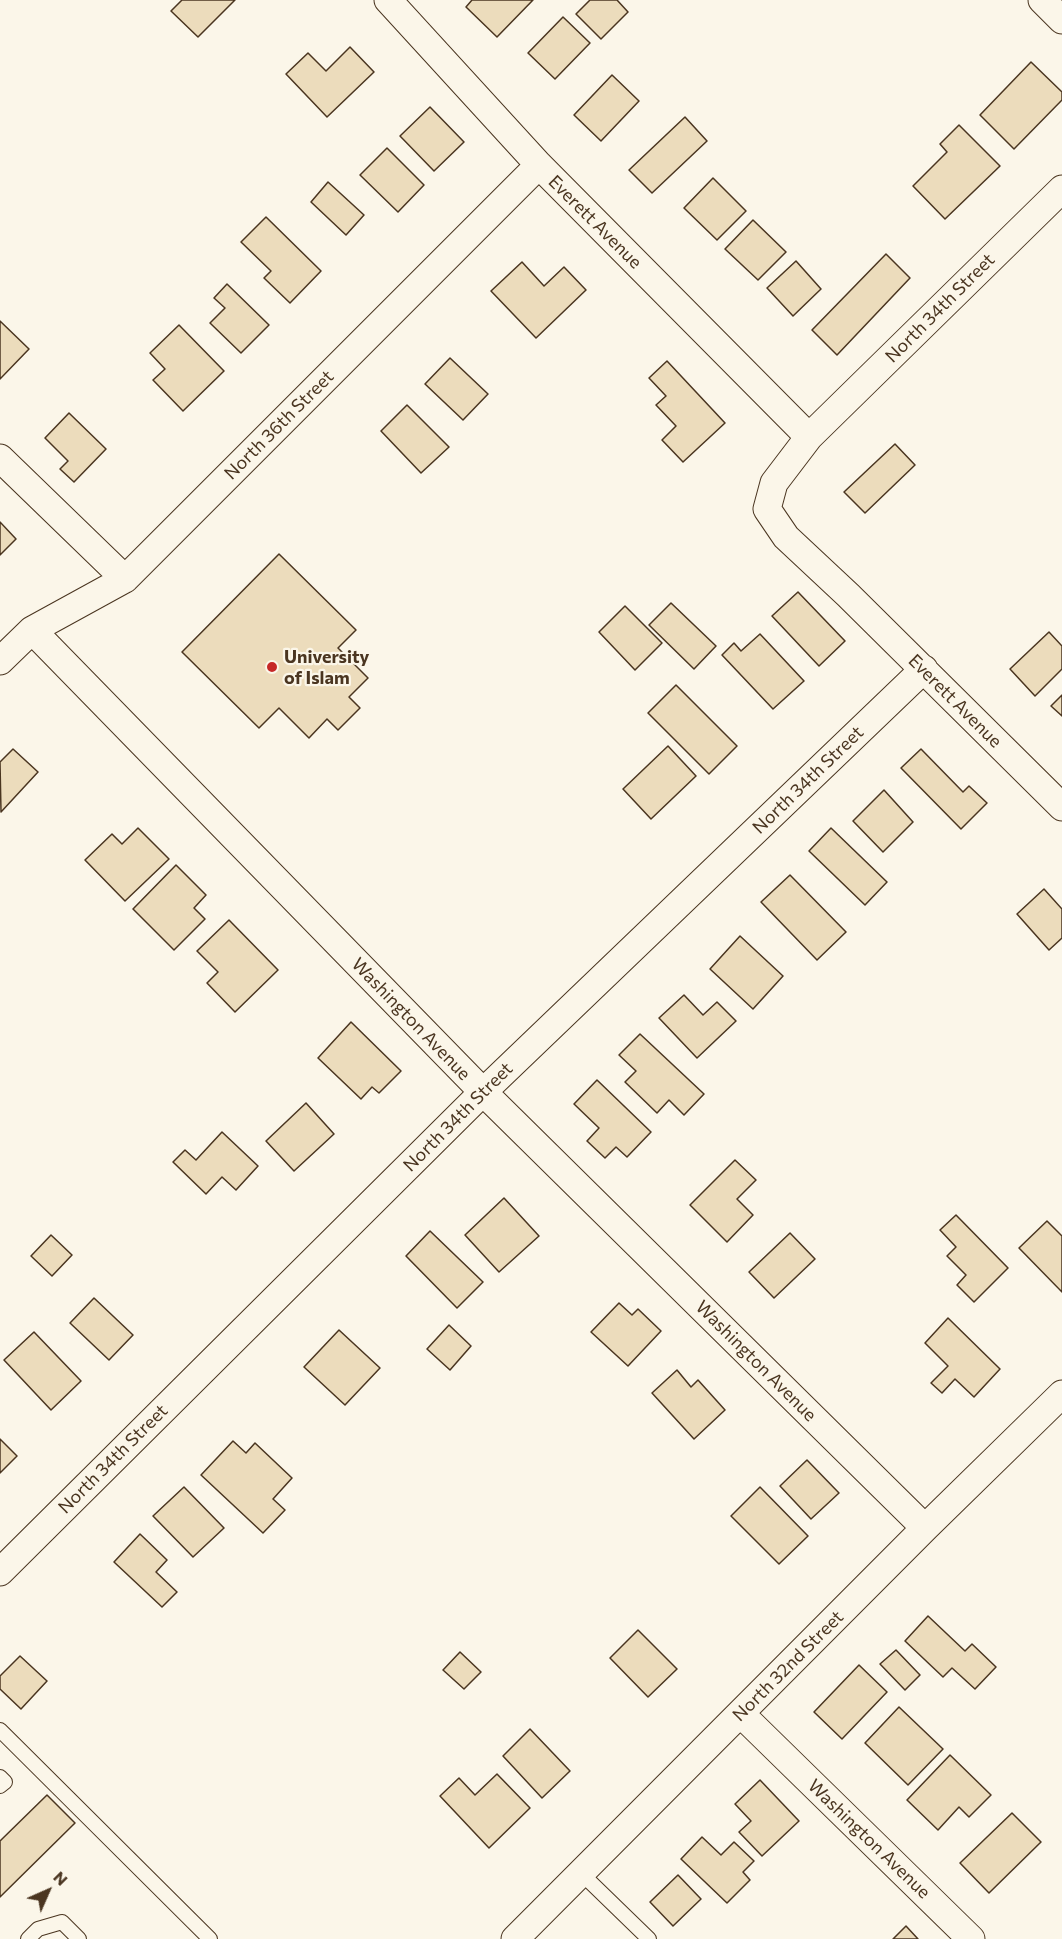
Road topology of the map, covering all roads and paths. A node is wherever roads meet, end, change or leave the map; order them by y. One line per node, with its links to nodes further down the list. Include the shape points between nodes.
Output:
1 (388, 0): 4 (street, Everett Avenue)
2 (1042, 0): 3 (street)
3 (1062, 20)
4 (538, 165): 6 (street, Everett Avenue); 8 (street, North 36th Street)
5 (1062, 189): 6 (street, North 34th Street)
6 (809, 437): 9 (street, North 34th Street, via 774,483 767,509 786,537)
7 (0, 458): 8 (street)
8 (125, 579): 10 (street, North 36th Street)
9 (848, 595): 12 (street, Everett Avenue)
10 (32, 630): 11 (street, North 36th Street); 14 (street, Washington Avenue)
11 (0, 661)
12 (924, 669): 13 (street, Everett Avenue); 14 (street, North 34th Street)
13 (1062, 807)
14 (483, 1092): 16 (street, Washington Avenue); 17 (street, North 34th Street)
15 (1062, 1394): 16 (street, North 32nd Street)
16 (925, 1528): 18 (street, North 32nd Street)
17 (4, 1562)
18 (741, 1714): 22 (street, North 32nd Street); 28 (street, Washington Avenue)
19 (0, 1730): 25 (lane)
20 (0, 1777): 21 (lane, via 5,1782)
21 (0, 1786)
22 (581, 1873): 26 (street, North 32nd Street); 27 (lane)
23 (28, 1939): 24 (lane, via 38,1929 63,1922)
24 (79, 1939)
25 (210, 1939)
26 (515, 1939)
27 (649, 1939)
28 (971, 1939)

